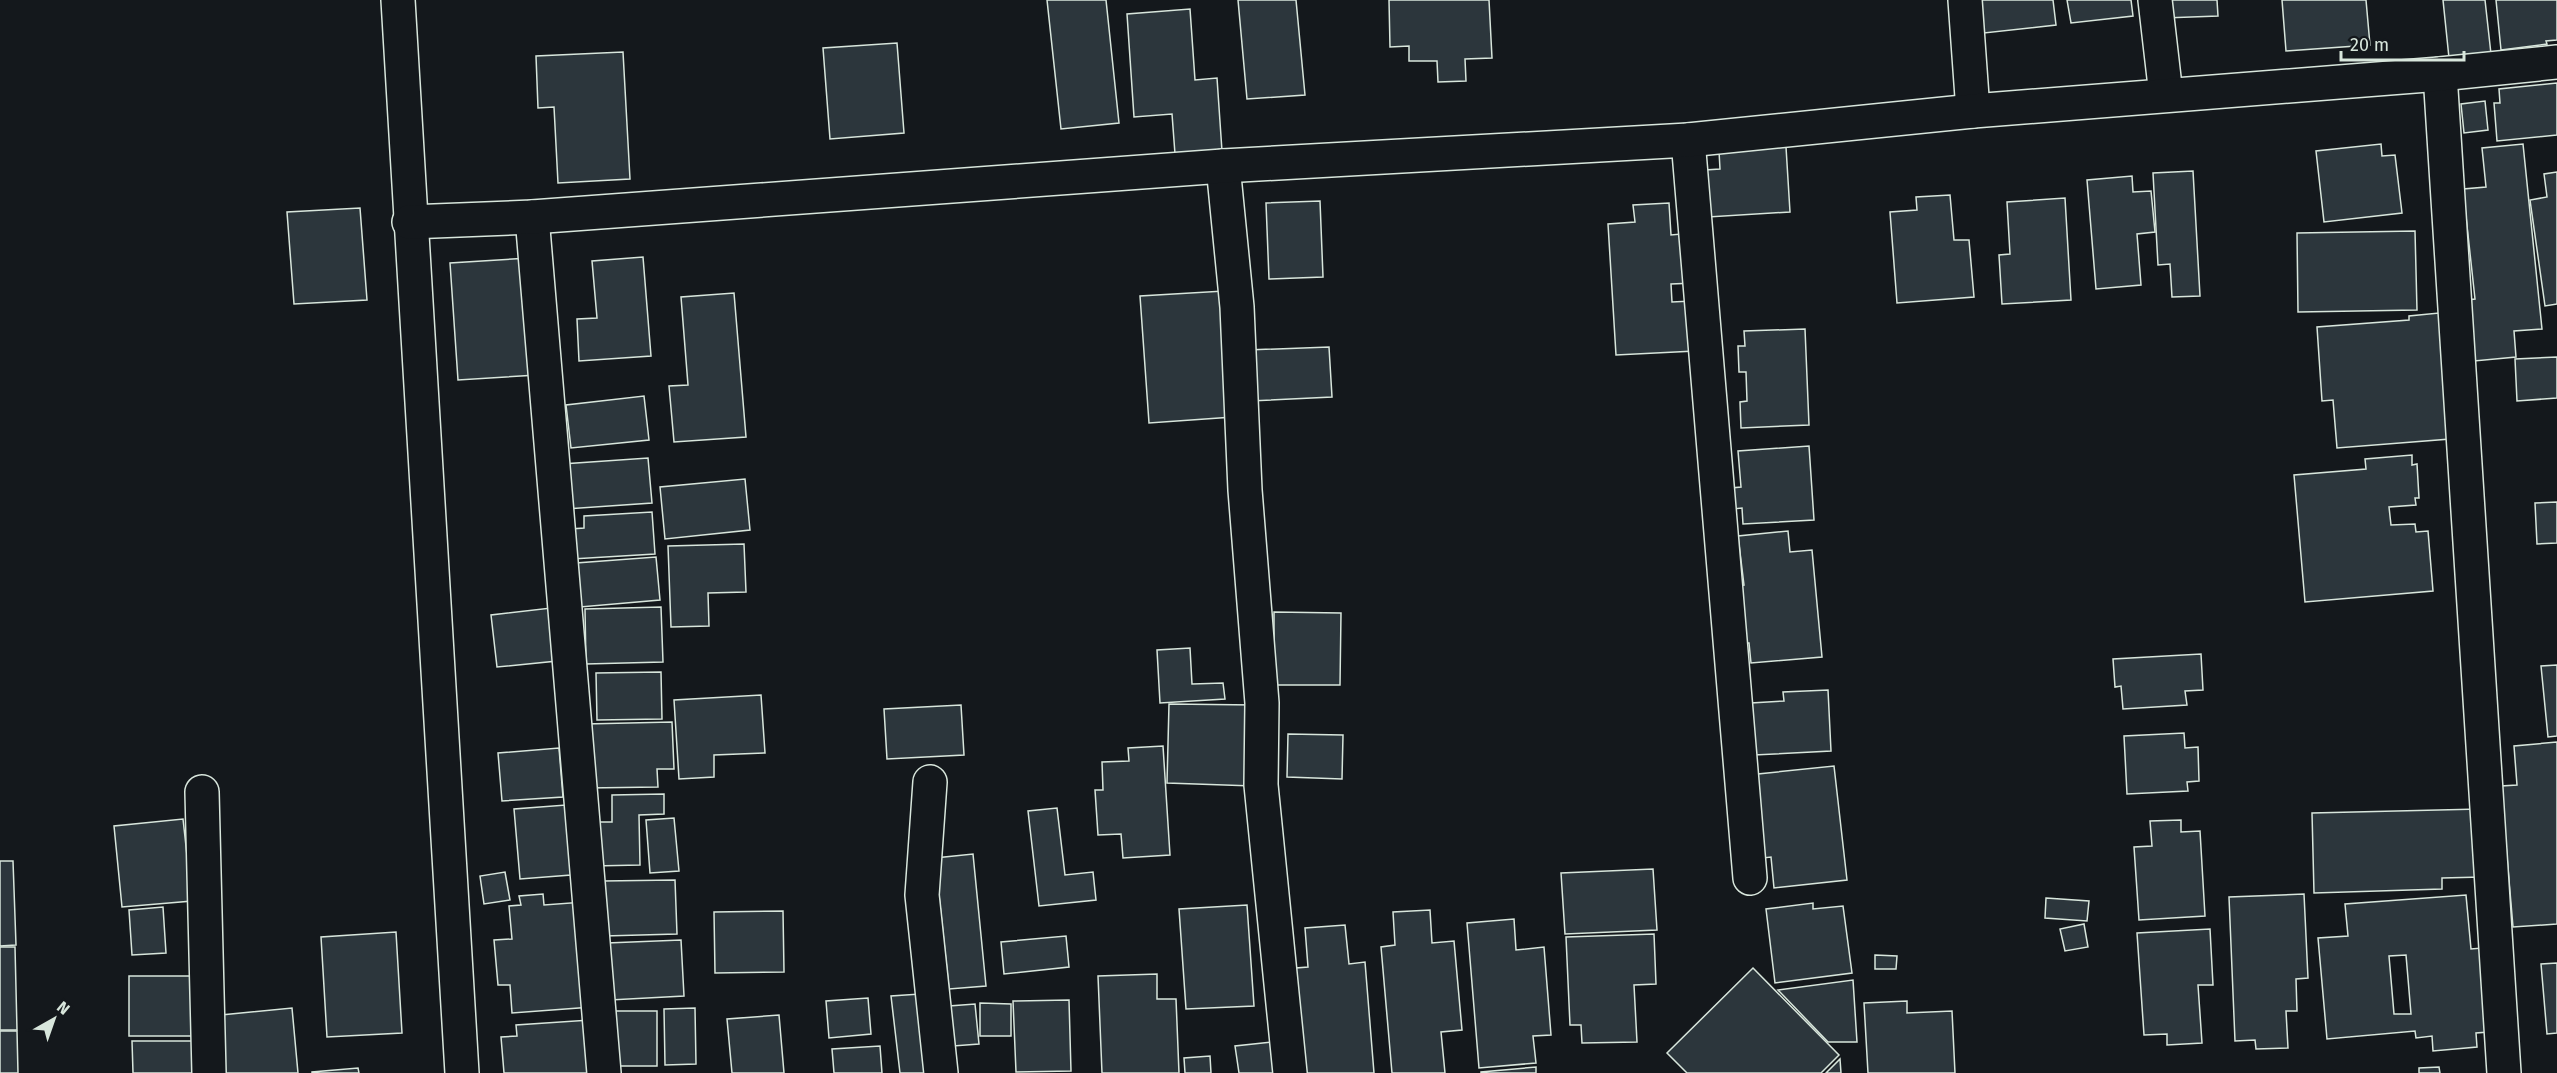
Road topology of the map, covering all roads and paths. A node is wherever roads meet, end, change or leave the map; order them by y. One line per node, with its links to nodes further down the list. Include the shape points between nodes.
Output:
1 (398, 0): 11 (street)
2 (1965, 0): 7 (street)
3 (2155, 0): 6 (street)
4 (2557, 62): 5 (street)
5 (2440, 74): 6 (street); 20 (street)
6 (2166, 95): 7 (street)
7 (1973, 111): 8 (street)
8 (1688, 140): 9 (street); 14 (street)
9 (1223, 166): 10 (street); 19 (street, via 1237,307 1245,490 1262,704 1261,784)
10 (532, 217): 11 (street); 17 (street)
11 (409, 222): 16 (street)
12 (930, 782): 18 (street, via 922,895)
13 (202, 792): 15 (street)
14 (1750, 878)
15 (209, 1073)
16 (462, 1073)
17 (604, 1073)
18 (941, 1073)
19 (1290, 1073)
20 (2504, 1073)

